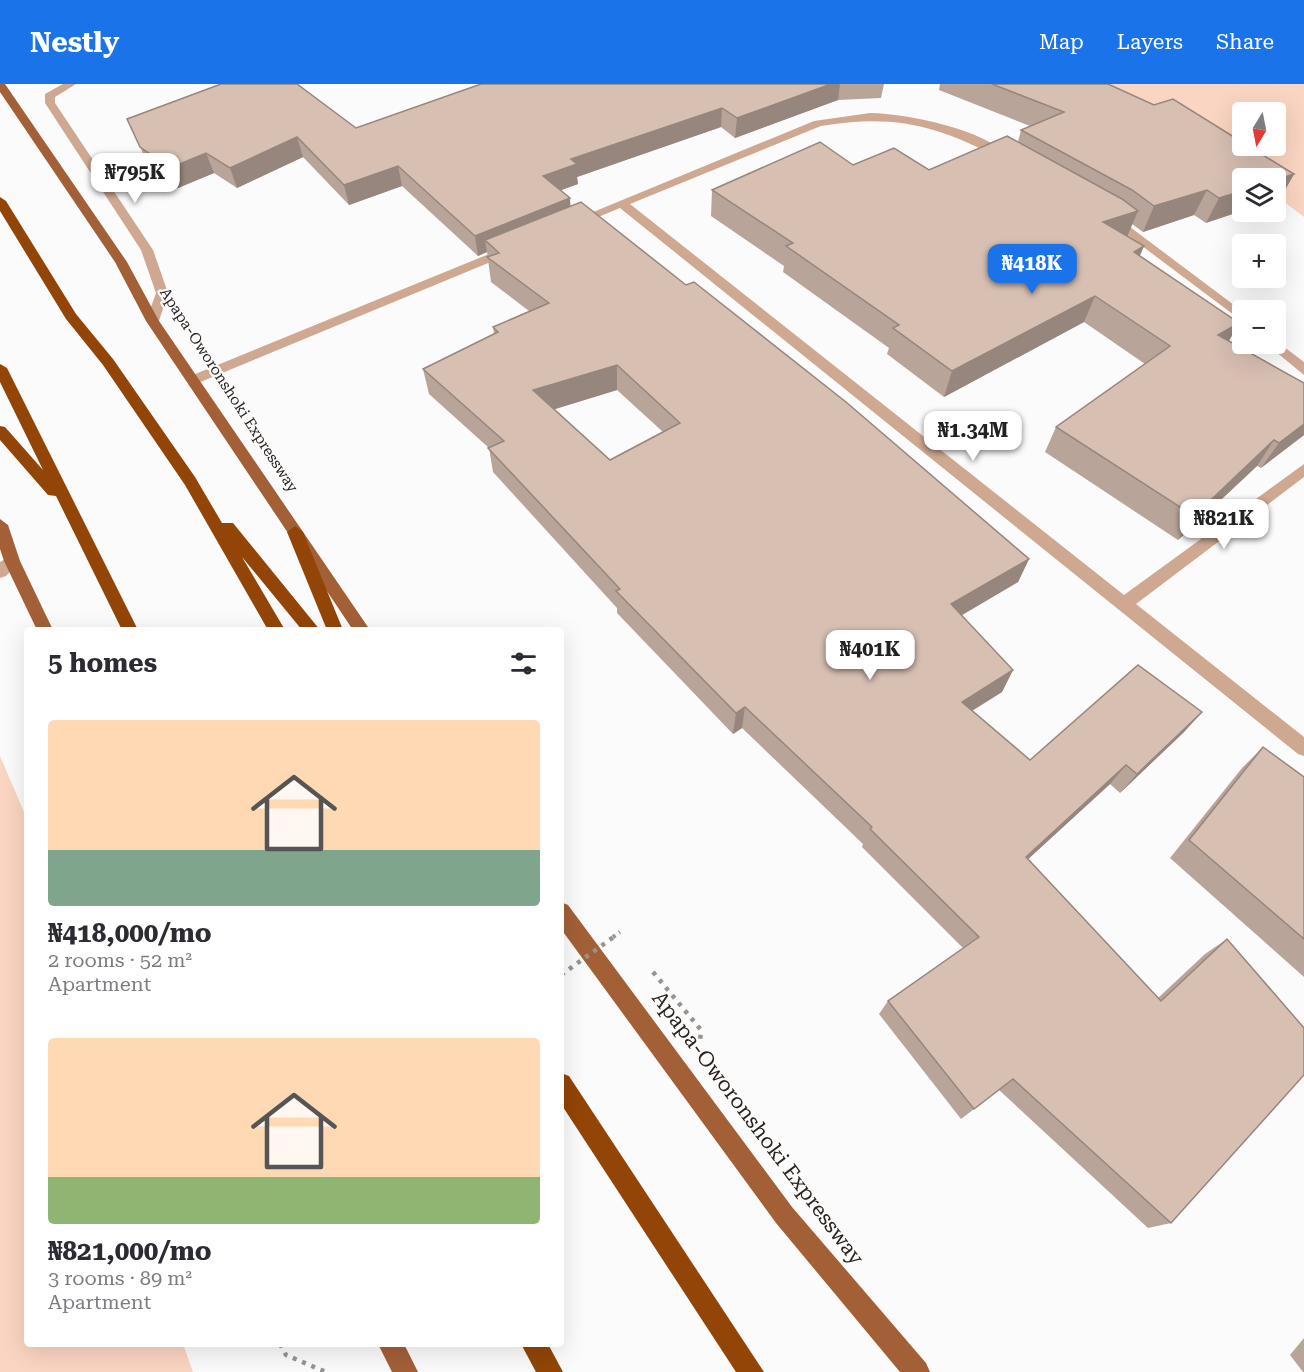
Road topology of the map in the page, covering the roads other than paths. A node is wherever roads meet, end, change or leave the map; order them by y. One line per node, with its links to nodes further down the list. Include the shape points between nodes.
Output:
1 (0, 84): 10 (main road, Apapa-Oworonshoki Expressway, via 121,262)
2 (71, 84): 10 (street, via 49,96 50,103 147,250 162,293)
3 (1012, 161): 5 (street, via 925,120 852,116 818,123)
4 (0, 201): 17 (highway, via 51,284)
5 (621, 203): 7 (street); 22 (street)
6 (1095, 208): 9 (street)
7 (566, 226)
8 (523, 244): 14 (street)
9 (1232, 309)
10 (153, 321): 14 (main road, Apapa-Oworonshoki Expressway)
11 (1286, 354): 13 (street)
12 (0, 368): 18 (highway)
13 (1304, 370)
14 (193, 381): 20 (main road, Apapa-Oworonshoki Expressway)
15 (0, 432): 18 (highway)
16 (1304, 468): 22 (street)
17 (189, 481): 25 (highway); 26 (highway)
18 (67, 506): 24 (highway)
19 (0, 525): 21 (main road)
20 (296, 532): 27 (highway); 28 (main road, Apapa-Oworonshoki Expressway)
21 (6, 566): 23 (main road)
22 (1124, 604): 29 (street)
23 (43, 627)
24 (128, 627)
25 (275, 627)
26 (310, 627)
27 (334, 627)
28 (360, 627)
29 (1304, 747)
30 (564, 916): 37 (main road, Apapa-Oworonshoki Expressway, via 784,1215)
31 (564, 1089): 36 (highway)
32 (393, 1347): 34 (main road)
33 (536, 1347): 35 (highway)
34 (405, 1372)
35 (550, 1372)
36 (751, 1372)
37 (917, 1372)

